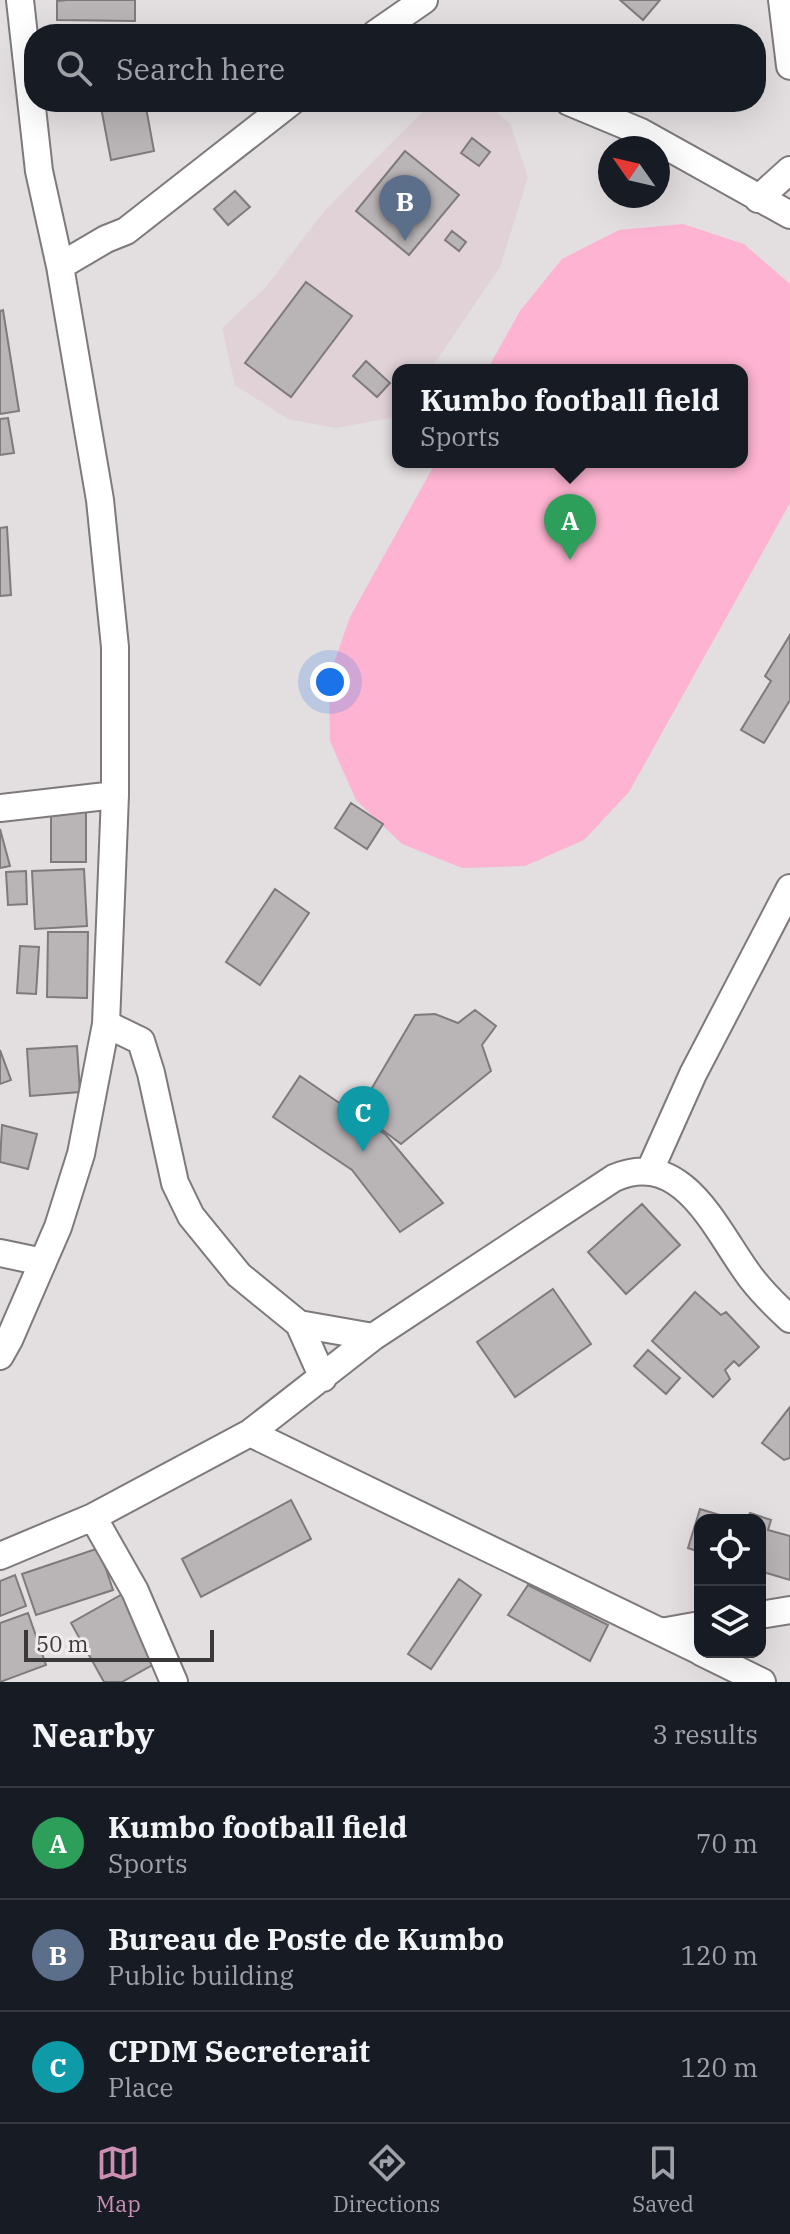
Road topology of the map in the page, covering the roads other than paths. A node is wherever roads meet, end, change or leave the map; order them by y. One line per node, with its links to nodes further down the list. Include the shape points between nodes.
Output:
1 (20, 0): 5 (street)
2 (424, 0): 4 (street)
3 (782, 0): 6 (street)
4 (389, 24)
5 (24, 36)
6 (790, 66)
7 (32, 112): 13 (street)
8 (278, 112): 13 (street, via 126,231)
9 (593, 112): 11 (street, via 641,132)
10 (790, 170): 11 (street)
11 (758, 199): 12 (street)
12 (790, 215)
13 (60, 266): 14 (street, via 100,500 115,647)
14 (115, 795): 15 (street); 17 (street)
15 (0, 808)
16 (790, 888): 18 (street, via 693,1074)
17 (106, 1024): 20 (street, via 81,1154); 22 (street, via 141,1041 175,1183 191,1216 239,1275)
18 (650, 1170): 21 (street, via 690,1191 754,1281); 23 (street, via 631,1170 614,1178)
19 (0, 1253): 20 (street)
20 (43, 1262): 24 (street)
21 (790, 1319)
22 (299, 1324): 23 (street); 25 (street)
23 (373, 1337): 25 (street)
24 (0, 1356)
25 (323, 1378): 26 (street)
26 (250, 1433): 27 (street); 32 (street)
27 (93, 1517): 28 (street); 35 (street, via 135,1591)
28 (0, 1556)
29 (790, 1610): 30 (street)
30 (766, 1614)
31 (694, 1626): 32 (street)
32 (661, 1632): 33 (street)
33 (694, 1648)
34 (713, 1658): 36 (street)
35 (174, 1682)
36 (762, 1682)

